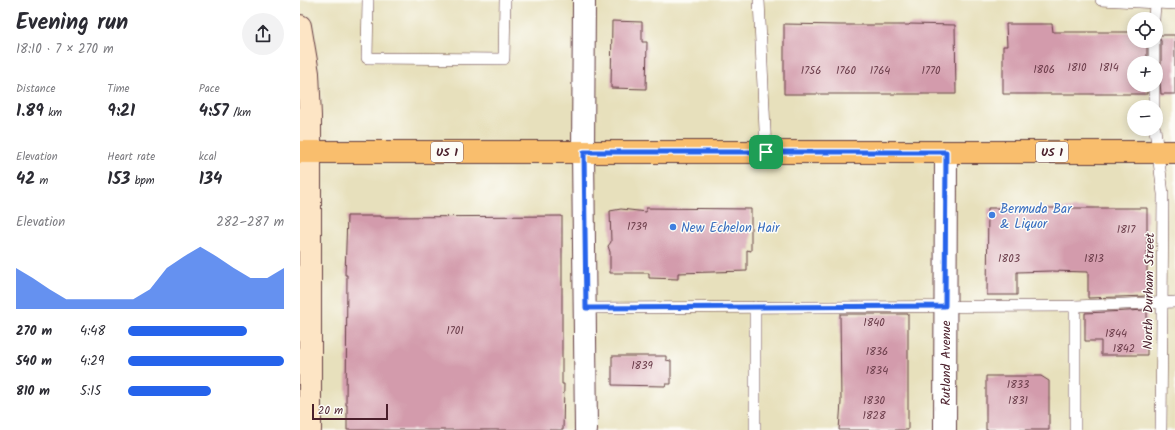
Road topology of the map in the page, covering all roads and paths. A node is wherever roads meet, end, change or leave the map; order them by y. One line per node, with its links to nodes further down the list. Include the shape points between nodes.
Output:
1 (368, 0): 2 (lane, via 367,58 504,59)
2 (504, 0)
3 (584, 0): 12 (street)
4 (758, 0): 13 (lane)
5 (1101, 0): 6 (lane)
6 (1155, 4): 7 (lane); 8 (lane)
7 (1175, 4)
8 (1154, 12)
9 (300, 26): 11 (main road, via 308,72 310,116)
10 (1159, 136): 15 (lane, North Durham Street)
11 (305, 152): 12 (main road, US 1); 22 (main road)
12 (584, 152): 13 (main road, US 1); 21 (street)
13 (766, 152): 14 (main road, US 1)
14 (946, 152): 15 (main road, US 1); 18 (street, Rutland Avenue)
15 (1167, 152): 16 (lane, North Durham Street, via 1163,194)
16 (1162, 302): 17 (lane); 19 (lane); 27 (lane, North Durham Street)
17 (1175, 302)
18 (945, 306): 19 (lane); 20 (lane); 25 (street, Rutland Avenue)
19 (1075, 306): 26 (lane)
20 (755, 307): 21 (lane); 24 (lane)
21 (586, 308): 23 (street)
22 (310, 430)
23 (586, 430)
24 (755, 430)
25 (945, 430)
26 (1075, 430)
27 (1161, 430)

